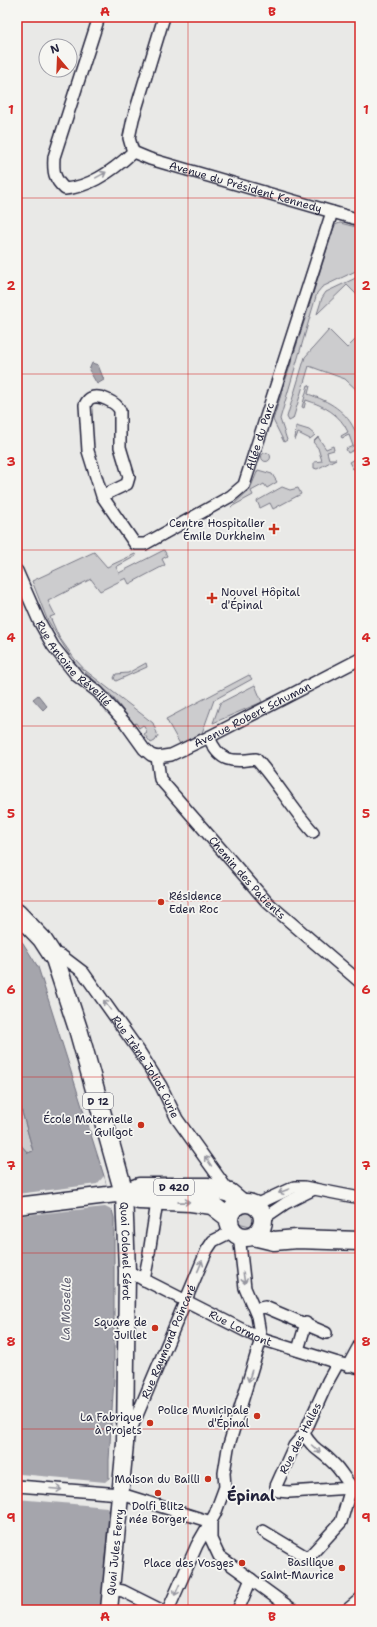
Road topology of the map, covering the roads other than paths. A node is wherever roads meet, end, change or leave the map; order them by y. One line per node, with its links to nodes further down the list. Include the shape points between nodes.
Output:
1 (99, 17): 3 (street, one-way to 3, via 53,173 57,182 65,189 77,188 112,169)
2 (164, 17): 3 (street, via 133,120 129,138)
3 (133, 152): 4 (street, Avenue du Président Kennedy)
4 (332, 212): 5 (street, Avenue du Président Kennedy); 6 (street, Allée du Parc, via 244,485 231,496 140,545 135,544)
5 (360, 220)
6 (102, 496): 6 (street, Allée du Parc, via 127,484 129,477 120,446 118,405 94,397 84,405 88,451)
7 (17, 571): 10 (street, Rue Antoine Réveillé, via 53,646 77,676 98,692 144,749)
8 (360, 659): 9 (street, Avenue Robert Schuman)
9 (209, 737): 10 (street, Avenue Robert Schuman, via 171,755); 11 (street, via 221,756 234,762 256,759 274,780 293,810)
10 (157, 757): 14 (street, Chemin des Patients, via 160,779 267,902)
11 (313, 832)
12 (17, 913): 13 (main road, Quai Colonel Sérot / D 12)
13 (51, 952): 16 (main road, Quai Colonel Sérot / D 12, via 78,1028); 20 (street, Rue Irène Joliot Curie, one-way to 13, via 178,1119 139,1051 83,972 62,956)
14 (360, 982)
15 (314, 1189): 17 (street); 20 (street); 20 (street, one-way to 20, via 304,1186 294,1188 262,1200)
16 (116, 1194): 18 (main road, D 420); 19 (street); 20 (main road, D 420, via 139,1187 208,1187); 22 (street, Quai Colonel Sérot / D 12)
17 (360, 1198)
18 (157, 1202): 20 (main road, D 420, one-way to 20, via 212,1205); 23 (street)
19 (17, 1206)
20 (245, 1221): 21 (main road, D 420, via 274,1241); 24 (street, Rue Raymond Poincaré, one-way to 20, via 213,1241); 25 (street, one-way to 25, via 245,1288)
21 (360, 1241)
22 (127, 1271): 23 (street, Rue Lormont); 34 (street, Quai Colonel Sérot / D 12)
23 (144, 1280): 24 (street, Rue Lormont)
24 (186, 1301): 28 (street, Rue Lormont); 34 (street, Rue Raymond Poincaré)
25 (255, 1308): 26 (street, via 265,1307); 28 (street)
26 (306, 1323): 27 (street); 30 (street)
27 (326, 1333)
28 (261, 1339): 30 (street, Rue Lormont); 38 (street, one-way to 38, via 228,1448 224,1473 225,1487)
29 (360, 1344): 31 (street, Rue des Halles)
30 (298, 1350): 31 (street, Rue Lormont)
31 (343, 1365): 32 (street, Rue Lormont); 33 (street, Rue des Halles, via 328,1381)
32 (360, 1368)
33 (304, 1434): 36 (street, one-way to 36, via 316,1451 332,1461); 36 (street, Rue des Halles, via 294,1446 276,1486 278,1491)
34 (125, 1444): 37 (street, Quai Colonel Sérot / D 12)
35 (17, 1486): 37 (street, one-way to 37)
36 (355, 1491): 39 (street, via 341,1522 308,1558)
37 (114, 1493): 38 (street); 41 (street, Quai Jules Ferry / D 12)
38 (211, 1522): 40 (street, via 211,1539 216,1552); 45 (street, one-way to 45, via 197,1545)
39 (263, 1531)
40 (251, 1579): 46 (street); 47 (street)
41 (111, 1589): 43 (street, Quai Jules Ferry / D 12); 44 (street, via 123,1591)
42 (360, 1599): 48 (street)
43 (109, 1610)
44 (161, 1610)
45 (168, 1610)
46 (238, 1610)
47 (293, 1610)
48 (347, 1610)

